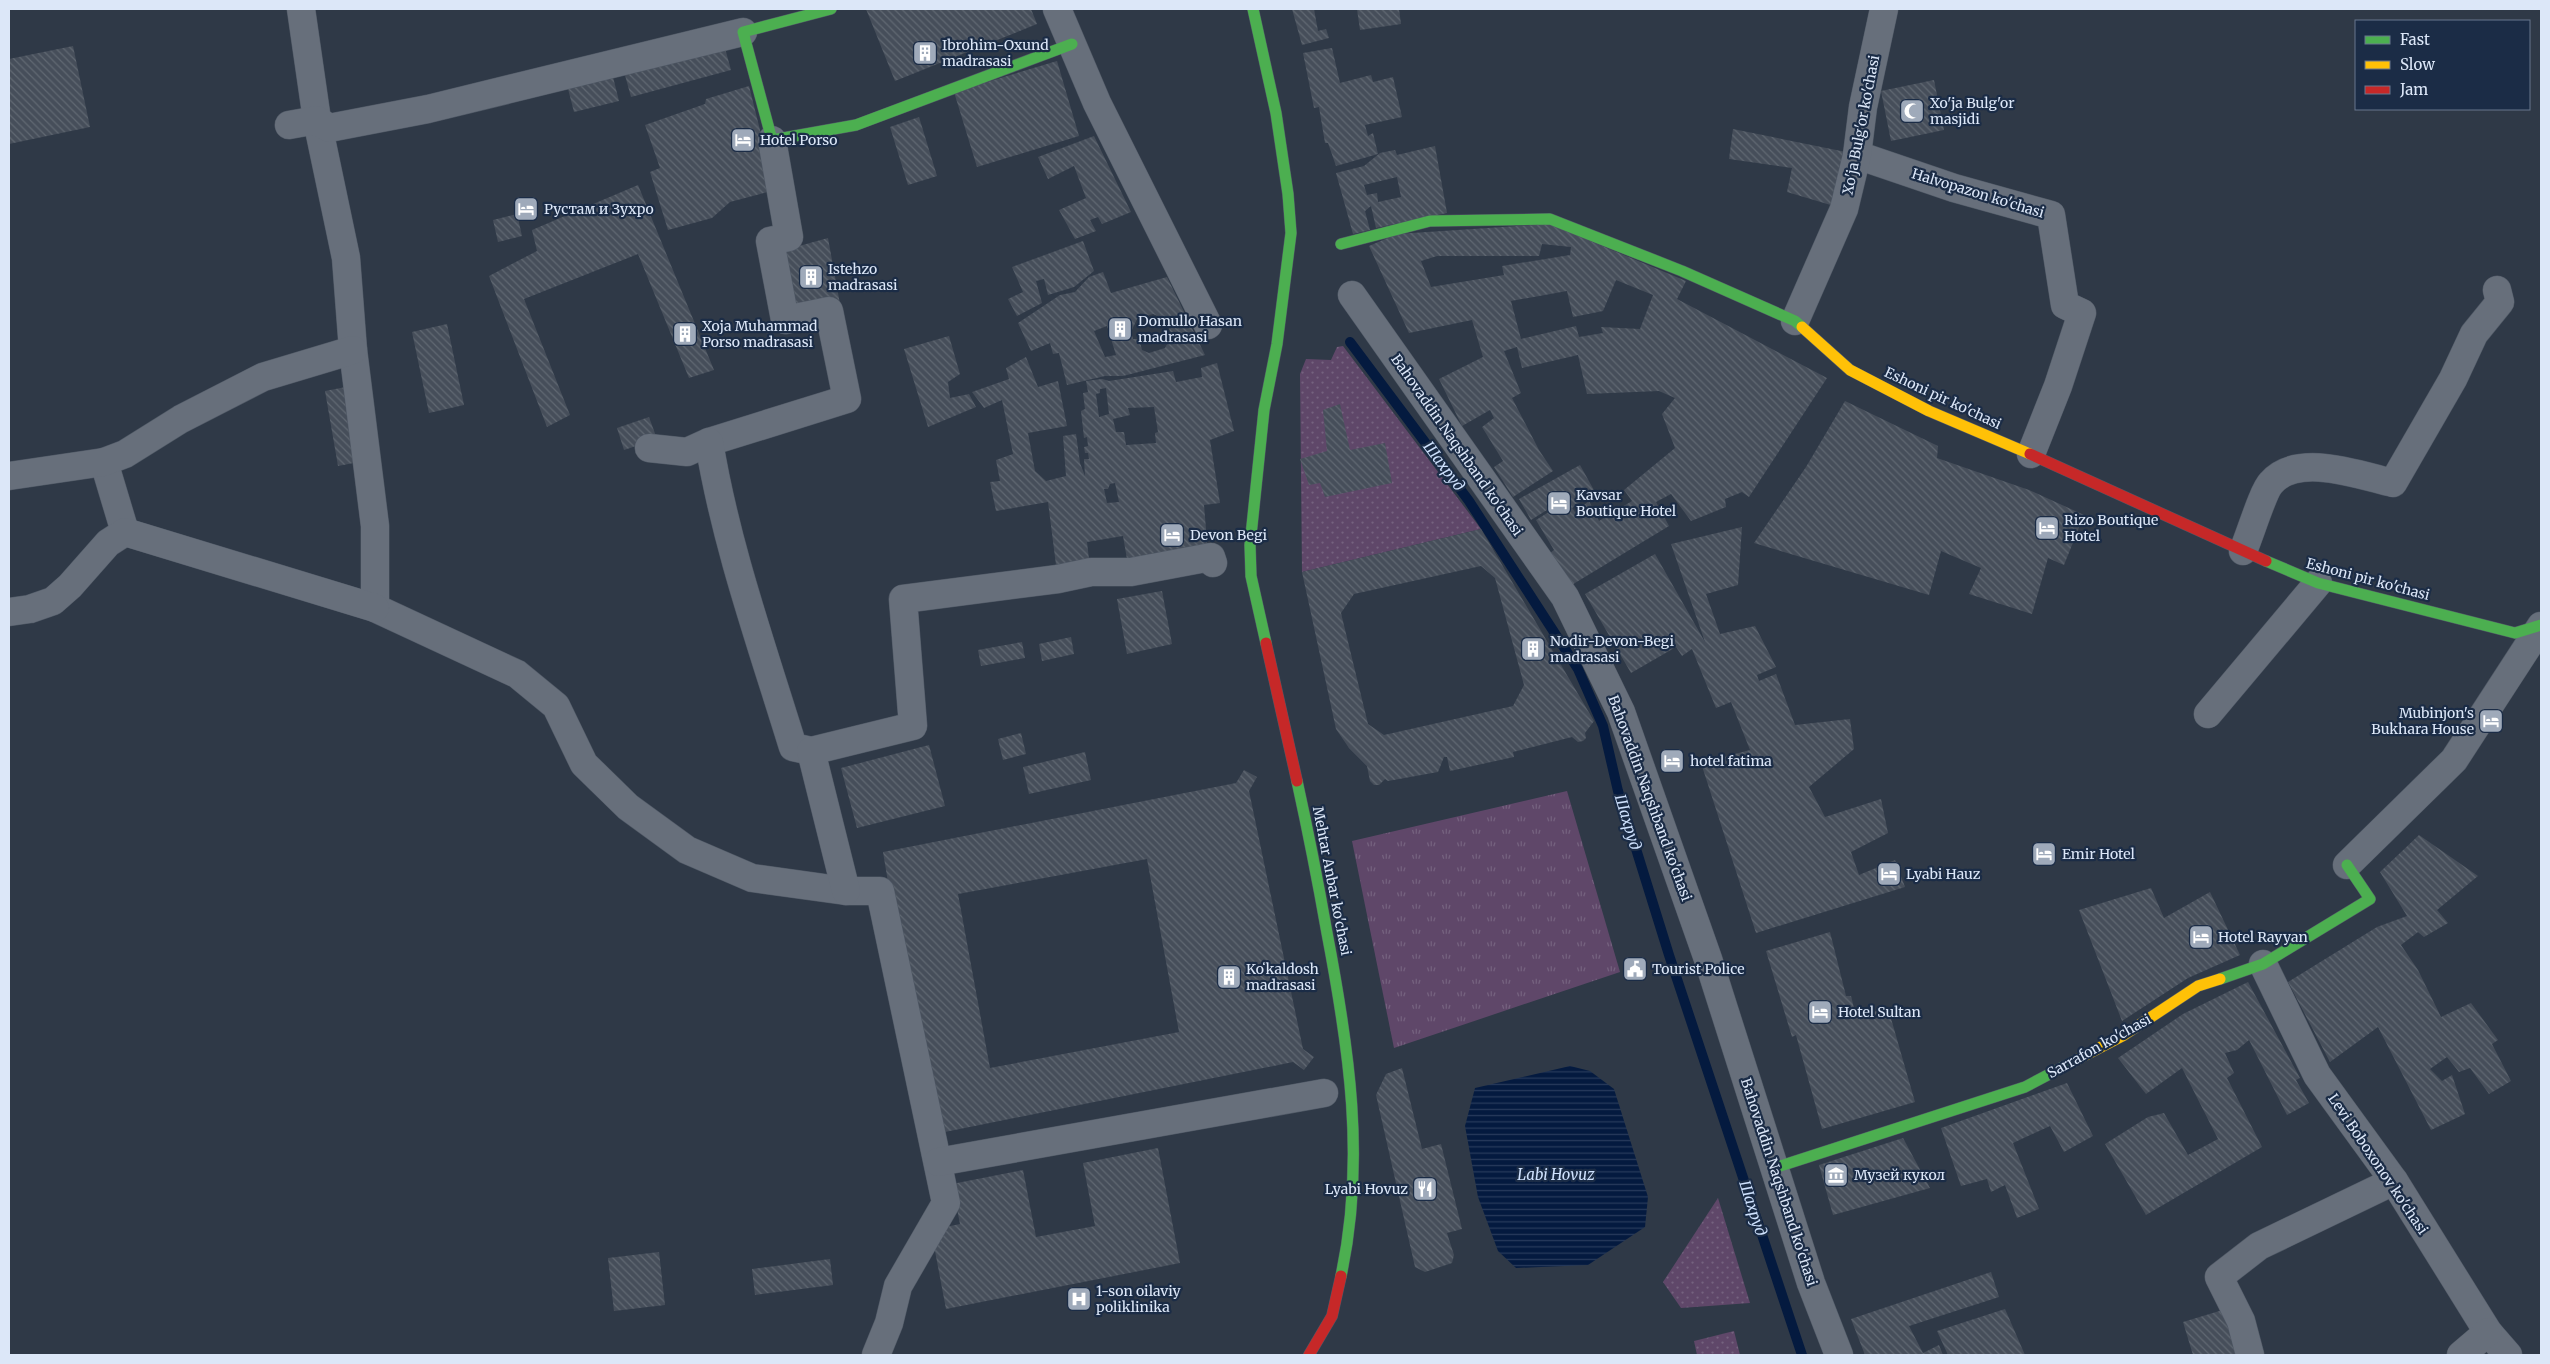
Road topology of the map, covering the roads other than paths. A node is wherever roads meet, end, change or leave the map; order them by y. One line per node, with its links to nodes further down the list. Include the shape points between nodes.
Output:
1 (301, 9): 8 (street)
2 (831, 9): 6 (street)
3 (1057, 9): 7 (street)
4 (1253, 9): 41 (street, Mehtar Anbar ko'chasi, via 1276,113 1291,233 1277,344 1264,410 1250,545 1251,576 1306,822 1339,995 1355,1132 1353,1184 1343,1266 1332,1316)
5 (1884, 9): 11 (street, Xo'ja Bulg'or ko'chasi, via 1863,107)
6 (743, 32): 8 (street, via 428,109 329,128); 10 (street)
7 (1072, 44): 10 (street, via 856,125); 16 (street, via 1097,103)
8 (317, 120): 9 (street); 17 (street, via 346,258)
9 (289, 125)
10 (772, 140): 18 (street, via 789,237 770,241 785,320 830,310 847,399)
11 (1857, 155): 15 (street, Xo'ja Bulg'or ko'chasi, via 1844,209); 20 (street, Halvopazon ko'chasi, via 1954,188 2051,215 2065,306 2082,313)
12 (1341, 244): 15 (street, Eshoni pir ko'chasi, via 1430,221 1550,218)
13 (2498, 290): 24 (street, via 2500,302 2474,334 2454,379 2393,483 2323,468 2299,467 2283,472 2269,484)
14 (1352, 295): 37 (street, Bahovaddin Naqshband ko'chasi, via 1564,597 1621,712 1708,959)
15 (1796, 321): 20 (street, Eshoni pir ko'chasi, via 1850,370 1929,411)
16 (1208, 326)
17 (353, 350): 21 (street, via 263,377 181,419 125,454); 27 (street, via 375,526)
18 (709, 442): 19 (street, via 687,452); 31 (street, via 720,503 793,747)
19 (649, 448)
20 (2031, 454): 24 (street, Eshoni pir ko'chasi)
21 (104, 462): 22 (street); 23 (street)
22 (9, 476)
23 (125, 532): 27 (street); 28 (street, via 108,543 53,601)
24 (2243, 551): 26 (street, Eshoni pir ko'chasi)
25 (1213, 563): 31 (street, via 1211,557 1131,572 1091,572 1058,580 903,599 913,726)
26 (2318, 583): 29 (street, Eshoni pir ko'chasi, via 2515,633); 30 (street)
27 (375, 608): 33 (street, via 516,674 556,706 584,764 628,807 688,850 752,878)
28 (9, 612)
29 (2541, 626): 32 (street, via 2454,760)
30 (2208, 714)
31 (811, 752): 33 (street)
32 (2347, 866): 34 (street, Sarrafon ko'chasi, via 2370,899)
33 (846, 891): 36 (street, via 880,892)
34 (2263, 964): 37 (street, Sarrafon ko'chasi, via 2198,986 2124,1035 2025,1087); 38 (street, Levi Boboxonov ko'chasi, via 2317,1075)
35 (1324, 1093): 36 (street)
36 (938, 1162): 40 (street, via 946,1202 898,1286 889,1323)
37 (1774, 1168): 42 (street, Bahovaddin Naqshband ko'chasi, via 1819,1307)
38 (2394, 1182): 39 (street, Levi Boboxonov ko'chasi); 43 (street, via 2259,1246 2219,1277 2241,1321)
39 (2488, 1332): 44 (street); 45 (street, Levi Boboxonov ko'chasi)
40 (876, 1355)
41 (1309, 1355)
42 (1839, 1355)
43 (2250, 1355)
44 (2461, 1355)
45 (2508, 1355)

